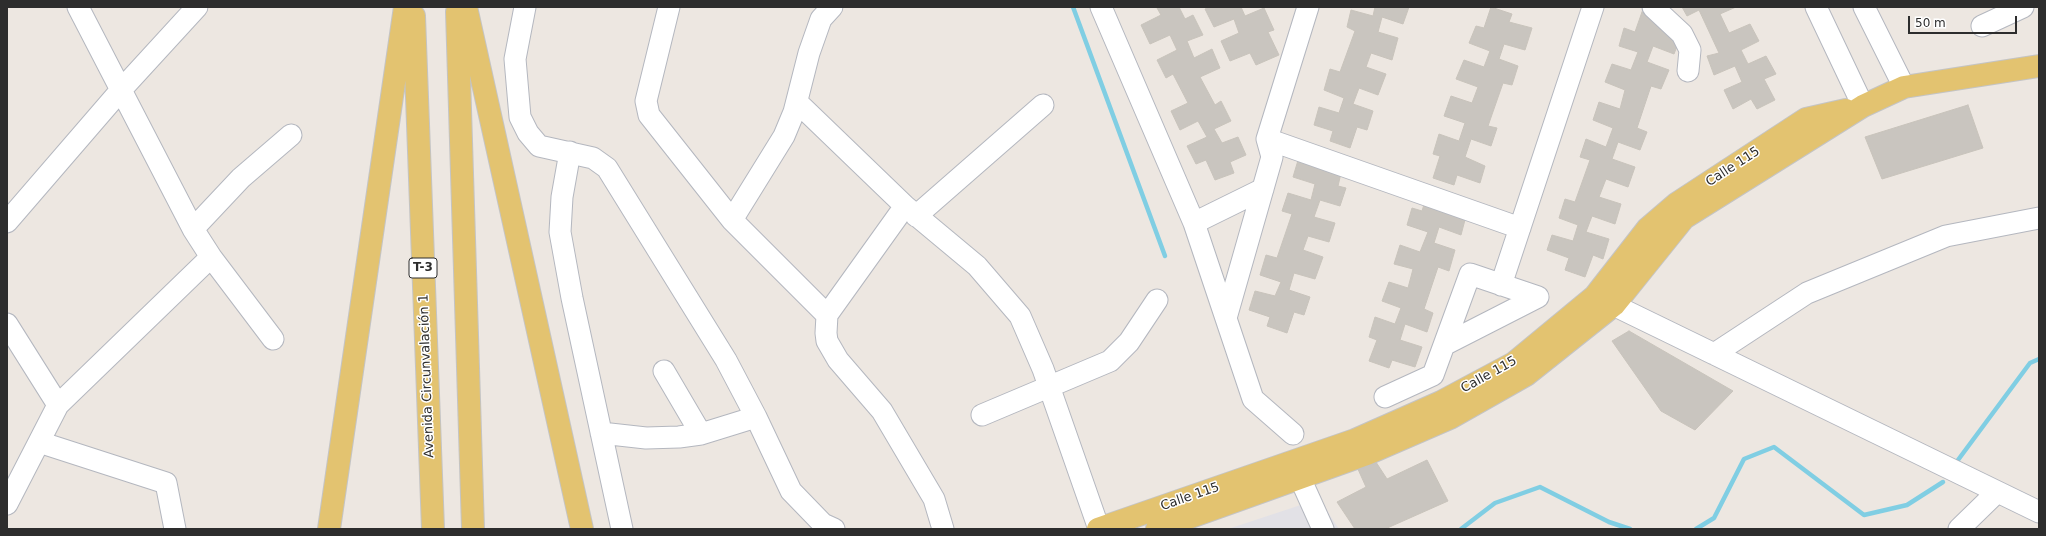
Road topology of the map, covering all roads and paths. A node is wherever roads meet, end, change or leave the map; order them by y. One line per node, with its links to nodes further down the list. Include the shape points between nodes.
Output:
1 (78, 7): 21 (street)
2 (197, 7): 21 (street)
3 (405, 7): 61 (main road)
4 (413, 7): 62 (main road, Avenida Circunvalación 1 / T-3)
5 (457, 7): 63 (main road)
6 (466, 7): 64 (main road)
7 (525, 7): 27 (street, via 515,59 520,117 528,133 539,146)
8 (669, 7): 31 (street, via 646,101 649,115)
9 (832, 7): 22 (street, via 821,19)
10 (1101, 7): 33 (street)
11 (1308, 7): 26 (street)
12 (1593, 7): 34 (street)
13 (1653, 7): 19 (street, via 1682,34 1690,50)
14 (1816, 7): 24 (street)
15 (1864, 7): 20 (street)
16 (2023, 7): 17 (street)
17 (1982, 26)
18 (2039, 66): 20 (main road, Calle 115)
19 (1688, 71)
20 (1904, 87): 24 (main road, Calle 115)
21 (120, 91): 32 (street); 35 (street)
22 (796, 102): 29 (street); 31 (street, via 784,136)
23 (1043, 105): 29 (street)
24 (1863, 106): 39 (main road, Calle 115, via 1806,119 1676,204 1648,228)
25 (291, 135): 35 (street, via 241,178)
26 (1267, 139): 28 (street, via 1272,157); 34 (street)
27 (570, 152): 51 (street, via 593,158 607,168 726,360); 52 (street, via 562,197 560,232)
28 (1263, 189): 33 (street); 41 (street)
29 (910, 211): 40 (street); 47 (street, via 977,266 1020,316)
30 (2039, 218): 45 (street, via 1946,236 1807,293)
31 (732, 220): 40 (street)
32 (7, 222)
33 (1194, 223): 41 (street)
34 (1520, 228): 37 (street)
35 (193, 229): 36 (street)
36 (211, 257): 43 (street); 49 (street)
37 (1501, 285): 44 (street, via 1470,274); 44 (street, via 1538,297)
38 (1157, 300): 47 (street, via 1129,342 1110,361)
39 (1605, 300): 45 (street); 56 (main road, Calle 115, via 1526,375 1450,418 1367,454); 68 (main road, Calle 115, via 1514,363 1441,402 1355,440)
40 (827, 315): 67 (street, via 827,341 838,360 882,410 934,499)
41 (1226, 318): 54 (street, via 1253,399)
42 (7, 324): 49 (street)
43 (273, 339)
44 (1444, 344): 48 (street, via 1433,374)
45 (1714, 354): 57 (street)
46 (664, 371): 53 (street)
47 (1050, 387): 50 (street); 68 (street)
48 (1385, 397)
49 (58, 405): 55 (street)
50 (982, 415)
51 (756, 417): 53 (street); 66 (street, via 791,491 823,524)
52 (601, 433): 53 (street, via 646,438); 65 (street)
53 (701, 434)
54 (1293, 434)
55 (39, 442): 58 (street); 60 (street, via 166,484)
56 (1300, 478): 69 (main road, Calle 115); 70 (street)
57 (1997, 492): 59 (street); 71 (street)
58 (7, 504)
59 (2039, 512)
60 (175, 529)
61 (329, 529)
62 (434, 529)
63 (473, 529)
64 (582, 529)
65 (622, 529)
66 (834, 529)
67 (943, 529)
68 (1099, 529)
69 (1156, 529)
70 (1323, 529)
71 (1959, 529)

